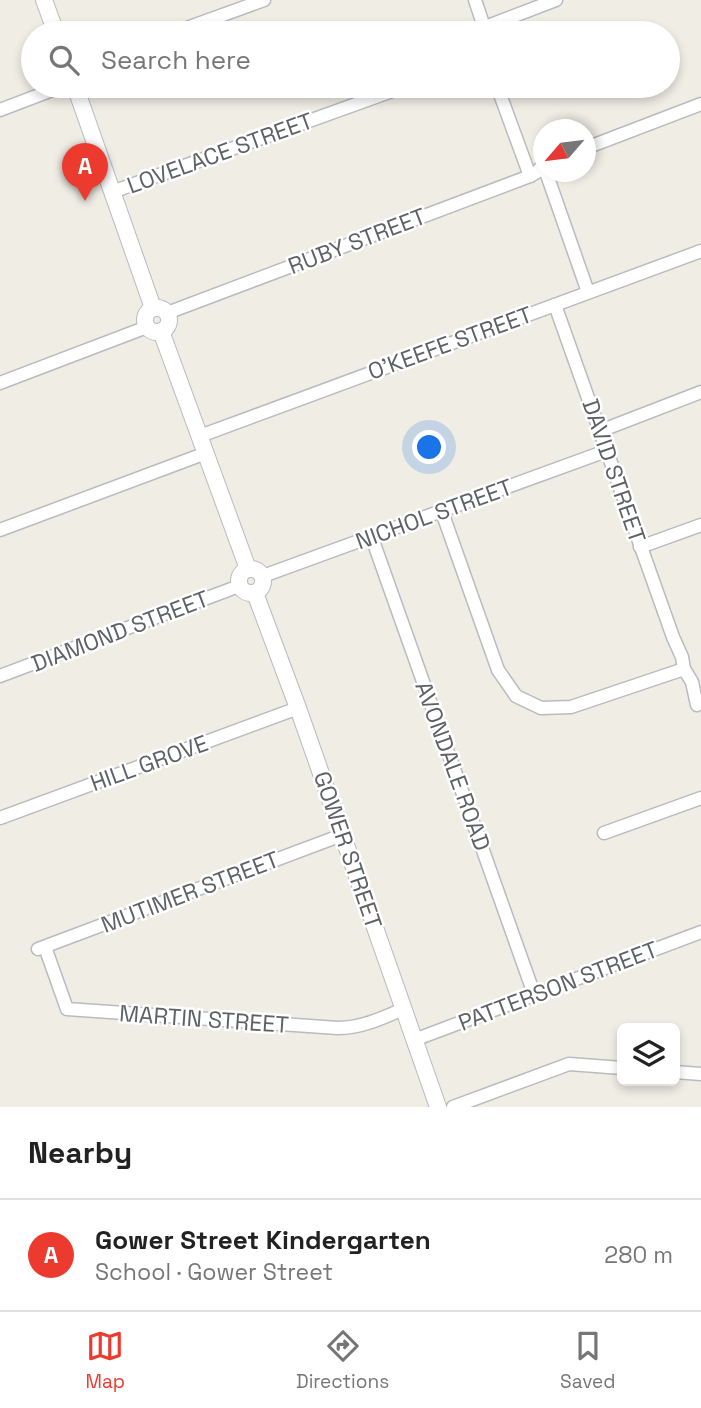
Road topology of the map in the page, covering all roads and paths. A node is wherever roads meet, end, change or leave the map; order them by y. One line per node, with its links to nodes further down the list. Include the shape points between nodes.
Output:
1 (44, 0): 5 (street)
2 (264, 0): 6 (street)
3 (475, 0): 7 (street)
4 (556, 0): 8 (street)
5 (52, 21)
6 (206, 21)
7 (482, 21)
8 (506, 21)
9 (32, 98): 14 (street)
10 (79, 98): 19 (street)
11 (373, 98): 19 (street, LOVELACE STREET)
12 (501, 98): 17 (street)
13 (701, 104): 15 (street)
14 (0, 110)
15 (596, 144)
16 (533, 174): 17 (street, RUBY STREET)
17 (530, 176): 23 (street, RUBY STREET)
18 (550, 182): 21 (street)
19 (112, 192): 23 (street)
20 (701, 251): 21 (street, O'KEEFE STREET)
21 (588, 292): 22 (street, O'KEEFE STREET)
22 (555, 305): 27 (street, DAVID STREET); 28 (street, O'KEEFE STREET)
23 (160, 310): 24 (street, via 144,318)
24 (154, 329): 25 (street); 28 (street)
25 (0, 383)
26 (701, 392): 27 (street)
27 (600, 431): 29 (street, DAVID STREET)
28 (200, 436): 30 (street)
29 (606, 451): 31 (street, NICHOL STREET); 35 (street, DAVID STREET)
30 (206, 453): 33 (street); 36 (street)
31 (442, 512): 34 (street, NICHOL STREET); 39 (street, via 498,670 516,696 541,708 571,707)
32 (701, 524): 35 (street)
33 (0, 530)
34 (372, 538): 36 (street, NICHOL STREET); 49 (street, AVONDALE ROAD)
35 (640, 547): 39 (street, DAVID STREET, via 682,657)
36 (255, 573): 37 (street, via 240,575); 38 (street, via 262,587)
37 (239, 586): 38 (street, via 246,593); 40 (street, DIAMOND STREET)
38 (255, 593): 41 (street, GOWER STREET)
39 (681, 670): 42 (street, DAVID STREET, via 692,682)
40 (0, 676)
41 (298, 708): 44 (street, HILL GROVE); 46 (street, GOWER STREET)
42 (699, 711)
43 (701, 798): 45 (street)
44 (0, 818)
45 (604, 833)
46 (342, 835): 48 (street, MUTIMER STREET); 50 (street, GOWER STREET)
47 (701, 932): 49 (street, PATTERSON STREET)
48 (41, 948): 50 (street, MARTIN STREET, via 67,1009 338,1028 362,1025)
49 (534, 994): 51 (street, PATTERSON STREET)
50 (403, 1009): 51 (street, GOWER STREET)
51 (414, 1040): 55 (street, GOWER STREET)
52 (617, 1068): 56 (street, via 569,1065)
53 (680, 1072): 54 (street)
54 (701, 1074)
55 (438, 1107)
56 (453, 1107)

